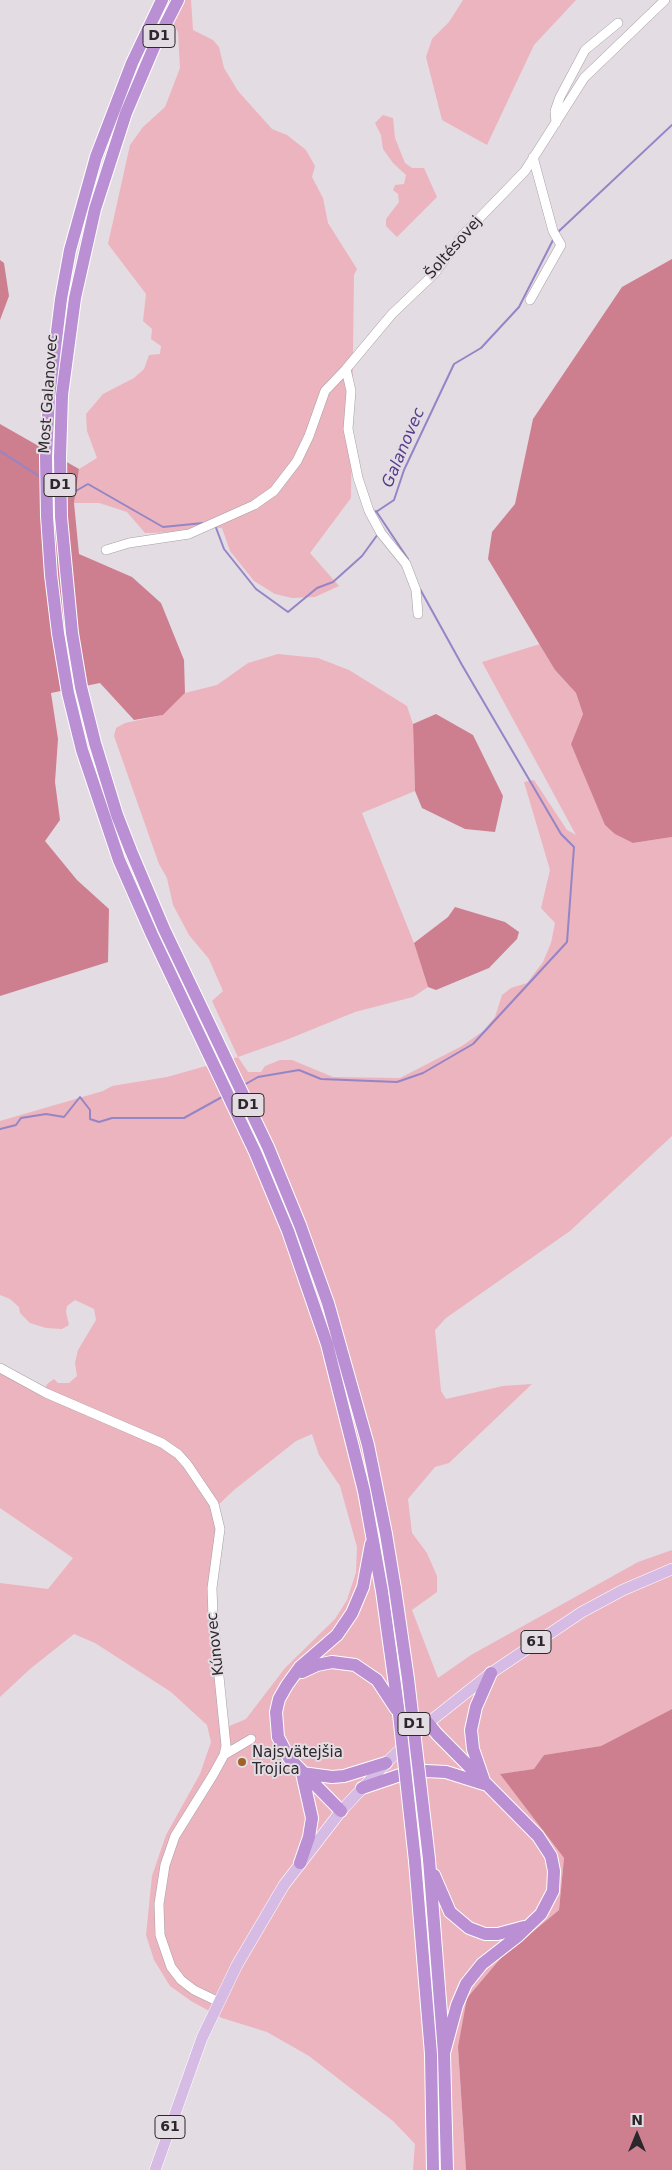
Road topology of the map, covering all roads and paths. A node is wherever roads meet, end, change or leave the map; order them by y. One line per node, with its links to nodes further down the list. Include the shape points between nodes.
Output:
1 (162, 0): 12 (highway, Most Galanovec / D1, via 132,63 94,166 70,250 61,299 49,397 46,457 51,575 64,671 82,750 132,890 255,1152 288,1231 336,1378)
2 (178, 0): 25 (highway, Most Galanovec / D1, bridge, via 126,113 94,209 75,298 62,395 60,458 65,575 78,671 94,743 117,815 153,905 250,1107 300,1225 354,1391 377,1489 395,1589)
3 (665, 0): 5 (street, Šoltésovej, via 584,78)
4 (618, 23): 5 (street, Šoltésovej, via 585,50 560,97 555,111)
5 (556, 123): 6 (street, Šoltésovej)
6 (533, 157): 7 (street, via 561,245); 8 (street, Šoltésovej, via 525,171 463,235 434,274 392,314)
7 (530, 300)
8 (346, 369): 9 (street, via 325,392 297,461 274,491 254,505 189,534 129,543); 10 (street, via 351,391 348,429 358,478 369,511 381,533 406,564 416,590)
9 (106, 550)
10 (418, 614)
11 (0, 1368): 19 (street, Kúnovec, via 46,1393 162,1443 178,1454 205,1488 214,1504 220,1529 212,1588 226,1734)
12 (373, 1537): 15 (highway, via 363,1587 352,1613 337,1635); 16 (highway, D1)
13 (672, 1568): 14 (main road, 61, via 582,1612)
14 (492, 1673): 17 (main road, 61); 22 (highway, via 476,1707 472,1730 473,1749)
15 (296, 1675): 16 (highway, via 324,1663 355,1665 377,1680); 21 (highway, via 281,1693 275,1722 282,1747)
16 (399, 1714): 31 (highway, D1, bridge, via 428,2017)
17 (428, 1723): 20 (main road, 61); 22 (highway)
18 (252, 1739): 19 (street)
19 (224, 1755): 28 (street, Kúnovec, via 175,1836 165,1865 159,1904 160,1935 171,1967 194,1990)
20 (386, 1763): 21 (highway, via 344,1776); 23 (main road, 61)
21 (302, 1773): 24 (highway); 26 (highway, via 312,1818)
22 (486, 1784): 23 (highway, via 446,1772 426,1771 406,1773); 27 (highway, via 538,1836 551,1856 554,1878 551,1897 542,1914)
23 (362, 1788): 24 (main road, 61)
24 (341, 1811): 26 (main road, 61)
25 (429, 1859): 27 (highway, via 445,1904 464,1925 480,1932 498,1934); 29 (highway, D1)
26 (300, 1863): 28 (main road, 61, via 250,1942)
27 (531, 1924): 29 (highway, via 482,1964 470,1978 457,2005)
28 (219, 2002): 30 (main road, 61, via 184,2085)
29 (444, 2053): 32 (highway, D1)
30 (155, 2170)
31 (433, 2170)
32 (447, 2170)

